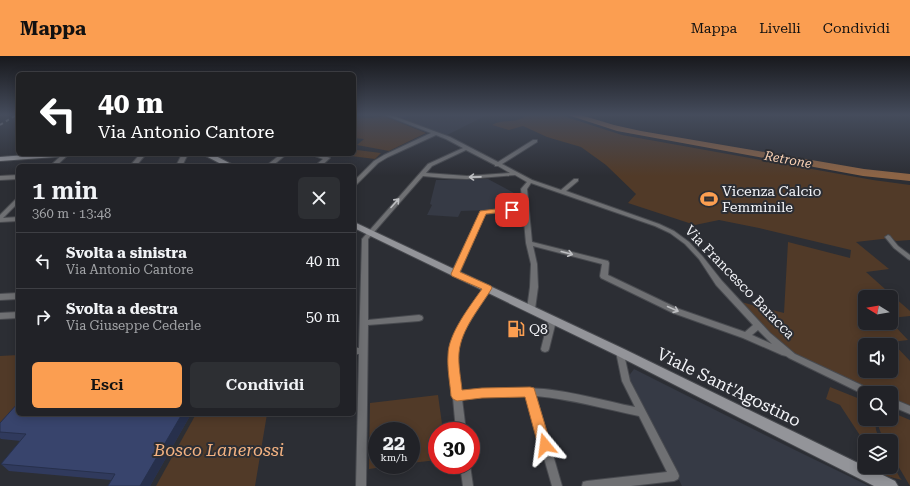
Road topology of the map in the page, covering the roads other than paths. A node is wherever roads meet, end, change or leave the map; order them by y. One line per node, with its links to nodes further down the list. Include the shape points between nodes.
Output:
1 (434, 135): 23 (street, via 376,162)
2 (438, 135): 4 (street, Via Francesco Baracca)
3 (535, 141): 17 (street)
4 (466, 148): 17 (street, Via Francesco Baracca); 18 (street, via 430,165)
5 (40, 156): 11 (main road)
6 (64, 156): 12 (street)
7 (141, 156): 13 (street)
8 (215, 156): 14 (main road)
9 (282, 156): 15 (street)
10 (320, 156): 16 (street, via 327,158)
11 (0, 159)
12 (55, 164)
13 (135, 164)
14 (228, 164)
15 (272, 164)
16 (320, 164)
17 (497, 165): 19 (street, Via Francesco Baracca)
18 (421, 174): 19 (street, one-way to 18, via 490,177 442,177); 31 (street, one-way to 18)
19 (513, 174): 24 (street, Via Francesco Baracca)
20 (16, 177): 21 (street)
21 (0, 178)
22 (576, 180): 25 (street)
23 (356, 182)
24 (530, 182): 25 (street, Via Francesco Baracca); 27 (street, via 524,189)
25 (562, 192): 45 (street, Via Francesco Baracca, via 672,232 687,243)
26 (16, 202): 28 (street)
27 (526, 208): 33 (street); 35 (street, via 483,212)
28 (0, 219): 29 (street)
29 (16, 219)
30 (356, 226): 31 (main road, Viale Sant'Agostino)
31 (369, 232): 35 (main road, Viale Sant'Agostino); 44 (street, via 365,239)
32 (888, 237): 34 (street)
33 (530, 243): 39 (street, via 534,264); 46 (street, one-way to 46, via 606,263 604,276 676,311)
34 (910, 258)
35 (455, 274): 36 (main road, Viale Sant'Agostino)
36 (488, 288): 39 (main road, Viale Sant'Agostino); 53 (street, via 458,336 453,354)
37 (16, 296): 38 (street)
38 (0, 297)
39 (531, 309): 43 (main road, Viale Sant'Agostino)
40 (16, 315): 41 (street)
41 (0, 316)
42 (419, 318): 44 (street)
43 (552, 320): 47 (street); 49 (main road, Viale Sant'Agostino)
44 (363, 323): 48 (street)
45 (758, 325): 46 (street); 50 (street, Via Francesco Baracca)
46 (746, 336): 50 (street)
47 (545, 349)
48 (358, 351): 59 (street)
49 (620, 352): 56 (street, via 626,381); 63 (main road, Viale Sant'Agostino)
50 (792, 356): 51 (street, Via Francesco Baracca)
51 (858, 387)
52 (530, 392): 53 (street); 56 (street, via 570,397); 61 (street)
53 (457, 396): 57 (street)
54 (898, 405): 55 (street)
55 (910, 410)
56 (642, 413): 62 (street, via 674,476)
57 (460, 422)
58 (466, 474): 60 (street)
59 (362, 486)
60 (468, 486)
61 (557, 486)
62 (587, 486)
63 (890, 486)

